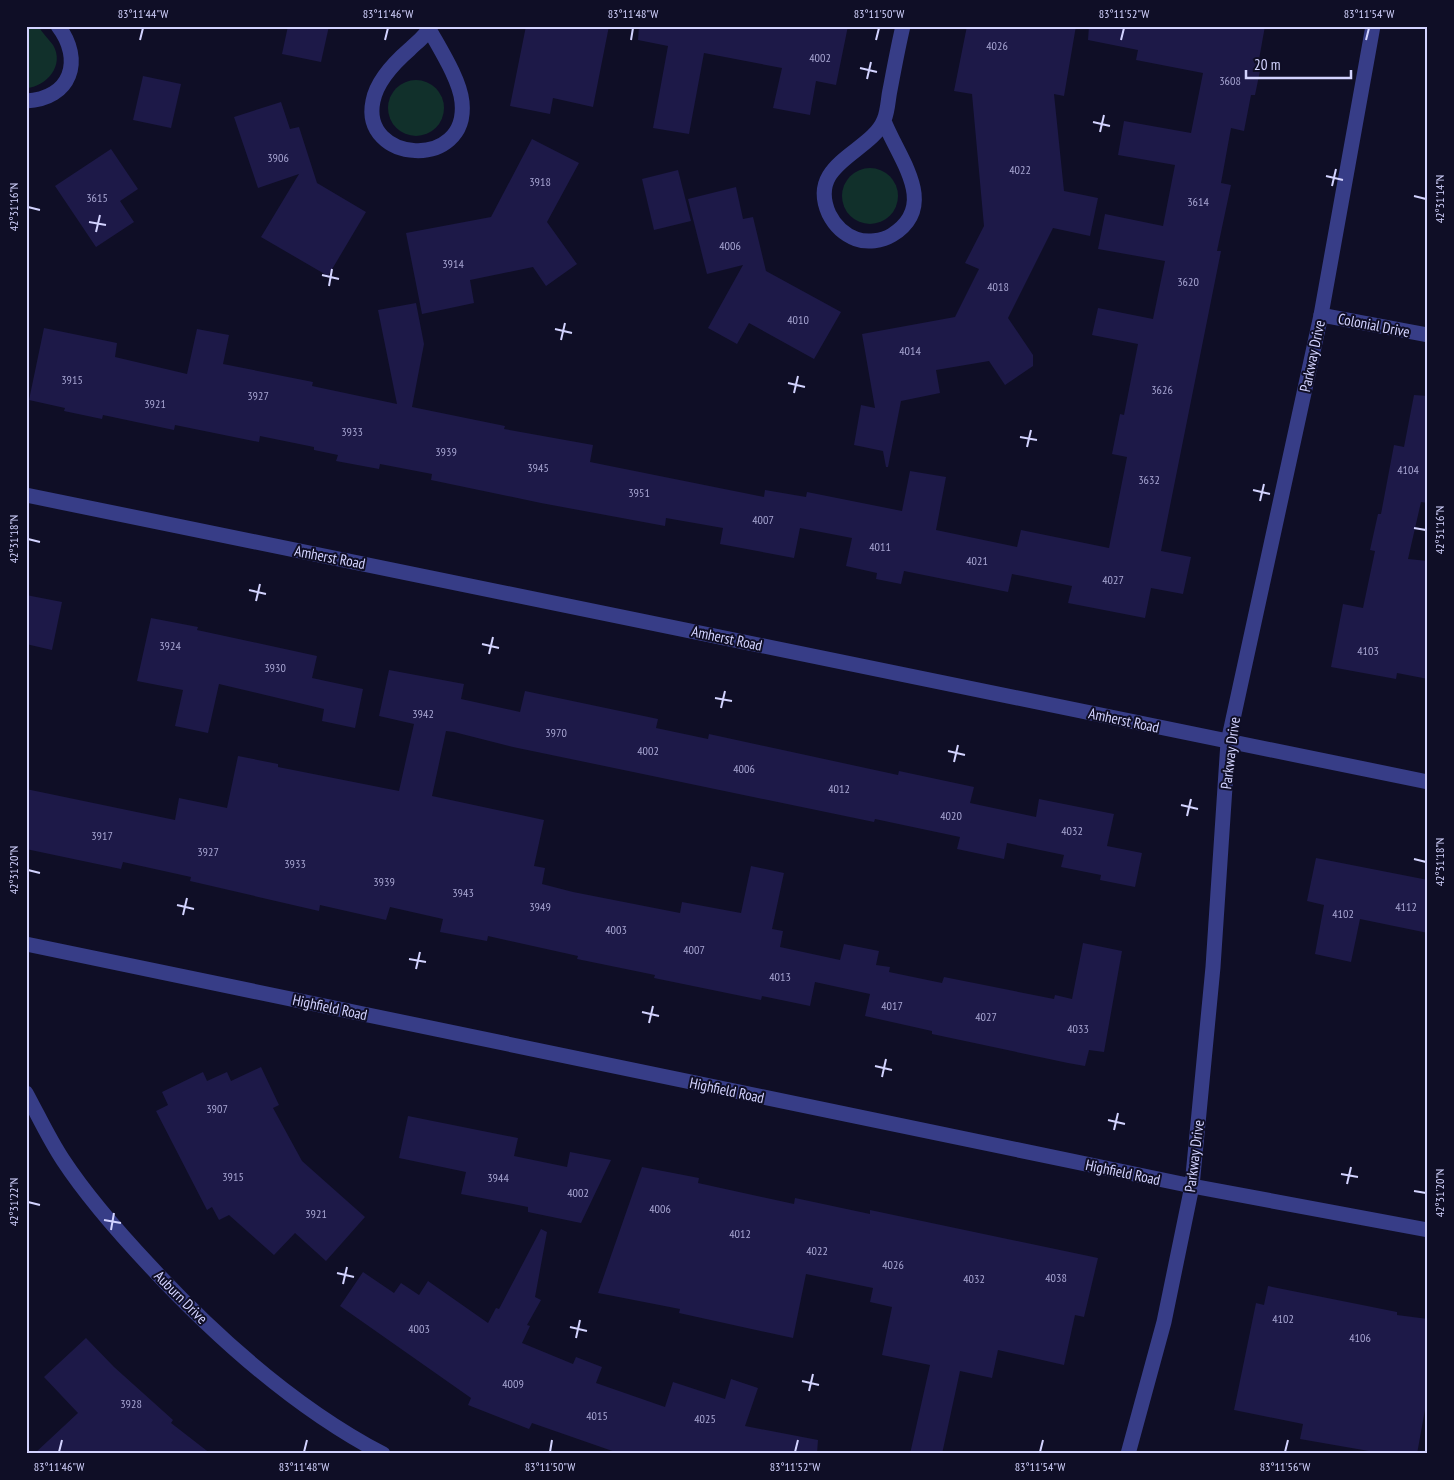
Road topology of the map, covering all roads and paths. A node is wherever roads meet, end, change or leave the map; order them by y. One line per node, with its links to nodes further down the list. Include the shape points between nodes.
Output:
1 (58, 26): 5 (street, via 67,37 72,55 70,76 55,94 38,101)
2 (902, 26): 6 (street)
3 (1373, 26): 7 (street, Parkway Drive)
4 (430, 28): 4 (street, via 377,86 372,102 373,118 380,132 390,143 404,150 420,152 435,148 448,140 462,116 459,88)
5 (26, 101)
6 (884, 121): 6 (street, via 829,175 825,191 826,207 832,221 843,233 857,240 888,238 909,220 914,208 916,196 912,179)
7 (1321, 315): 8 (street, Colonial Drive); 10 (street, Parkway Drive)
8 (1428, 335)
9 (26, 495): 10 (street, Amherst Road)
10 (1228, 742): 11 (street, Amherst Road); 14 (street, Parkway Drive, via 1213,967)
11 (1428, 782)
12 (26, 944): 14 (street, Highfield Road)
13 (26, 1094): 16 (street, Auburn Drive, via 63,1160 113,1226 183,1301 255,1366 306,1405)
14 (1192, 1186): 15 (street, Highfield Road); 17 (street, Parkway Drive, via 1164,1322)
15 (1428, 1230)
16 (383, 1454)
17 (1128, 1454)

